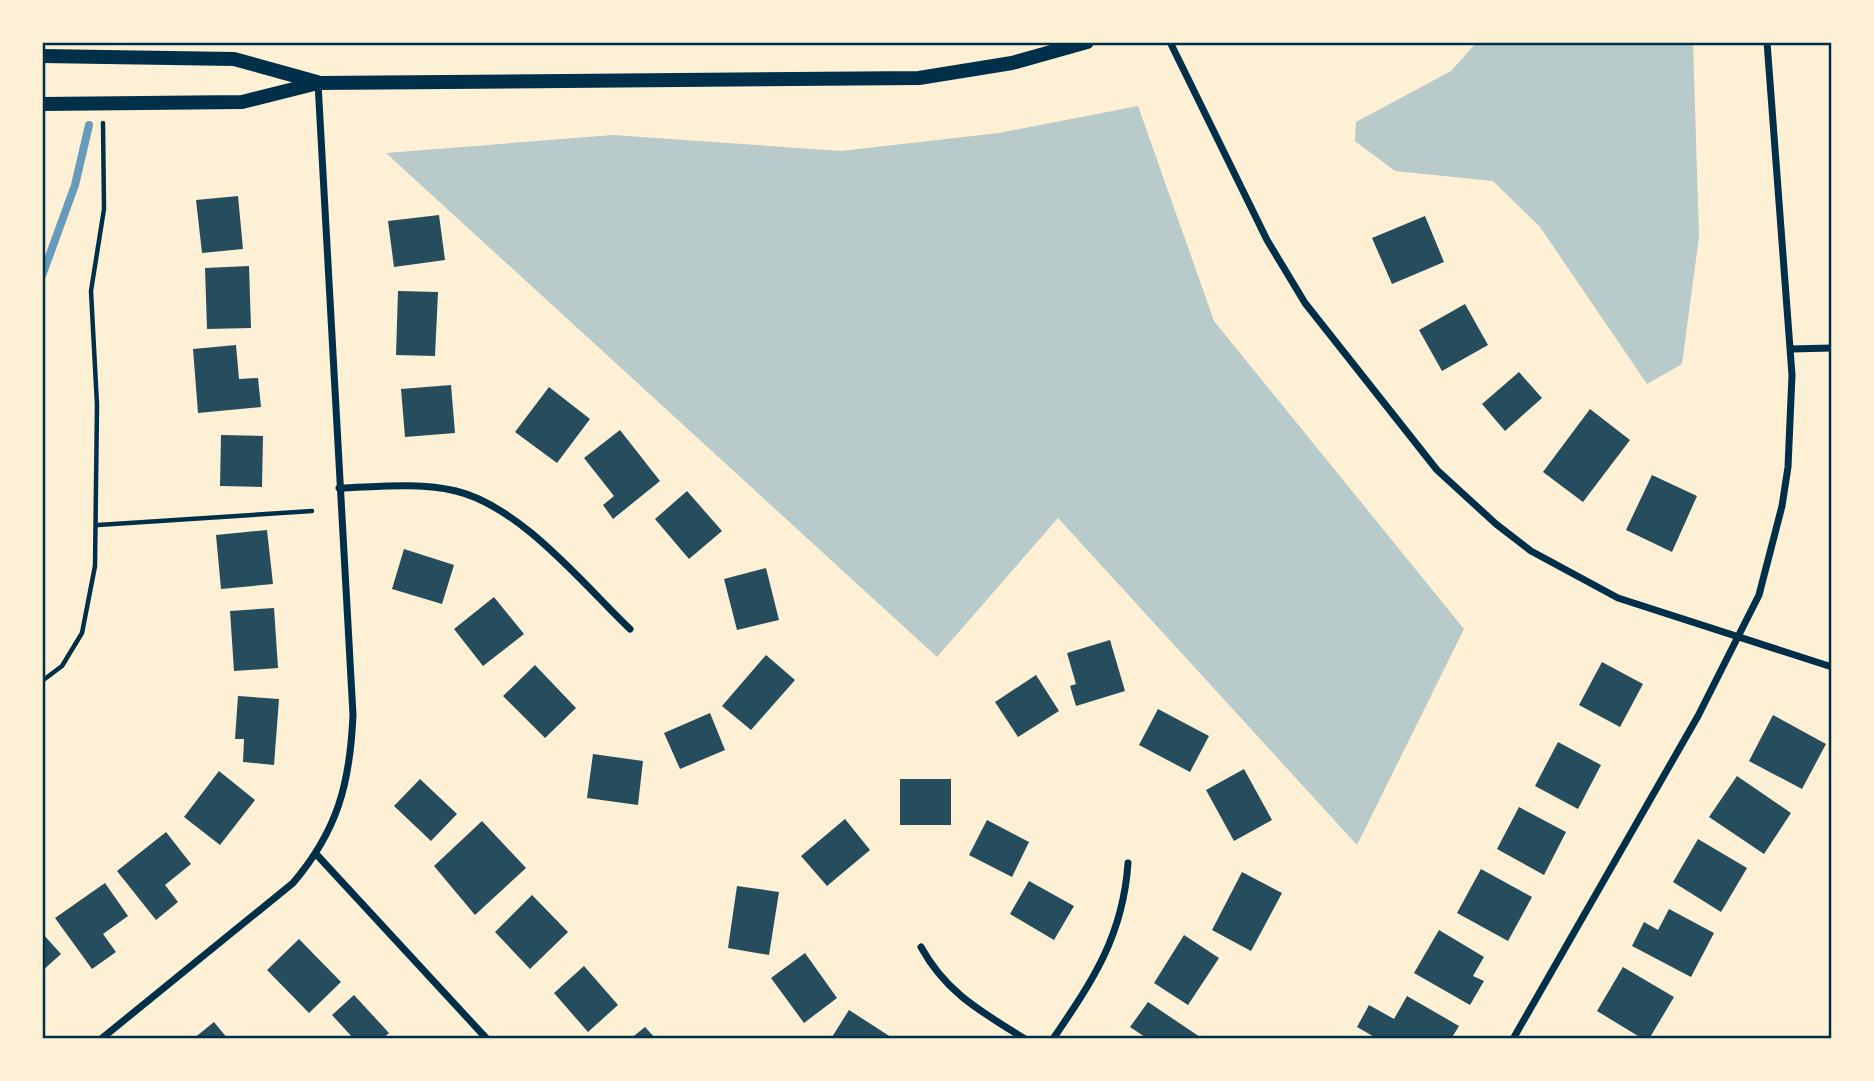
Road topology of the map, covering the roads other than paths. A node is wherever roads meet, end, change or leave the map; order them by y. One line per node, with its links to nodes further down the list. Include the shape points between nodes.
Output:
1 (1087, 42): 7 (main road, via 1012,64 919,78)
2 (1170, 42): 13 (street, via 1267,240 1305,303 1437,470 1531,551 1618,598)
3 (1767, 42): 10 (street)
4 (42, 56): 5 (main road)
5 (76, 57): 6 (main road); 7 (main road, via 234,60)
6 (42, 65)
7 (318, 83): 8 (main road, via 242,102); 11 (street)
8 (42, 104)
9 (1832, 348): 10 (street)
10 (1791, 349): 13 (street, via 1792,422 1782,506 1759,595)
11 (339, 488): 12 (street, via 430,487 482,501 539,541); 15 (street, via 353,715 351,767)
12 (630, 629)
13 (1738, 637): 14 (street); 22 (street, via 1698,716)
14 (1832, 667)
15 (317, 855): 18 (street, via 264,910); 19 (street)
16 (1128, 863): 21 (street, via 1116,934)
17 (922, 947): 20 (street, via 935,972 952,990)
18 (101, 1039)
19 (487, 1039)
20 (1025, 1039)
21 (1053, 1039)
22 (1513, 1039)

